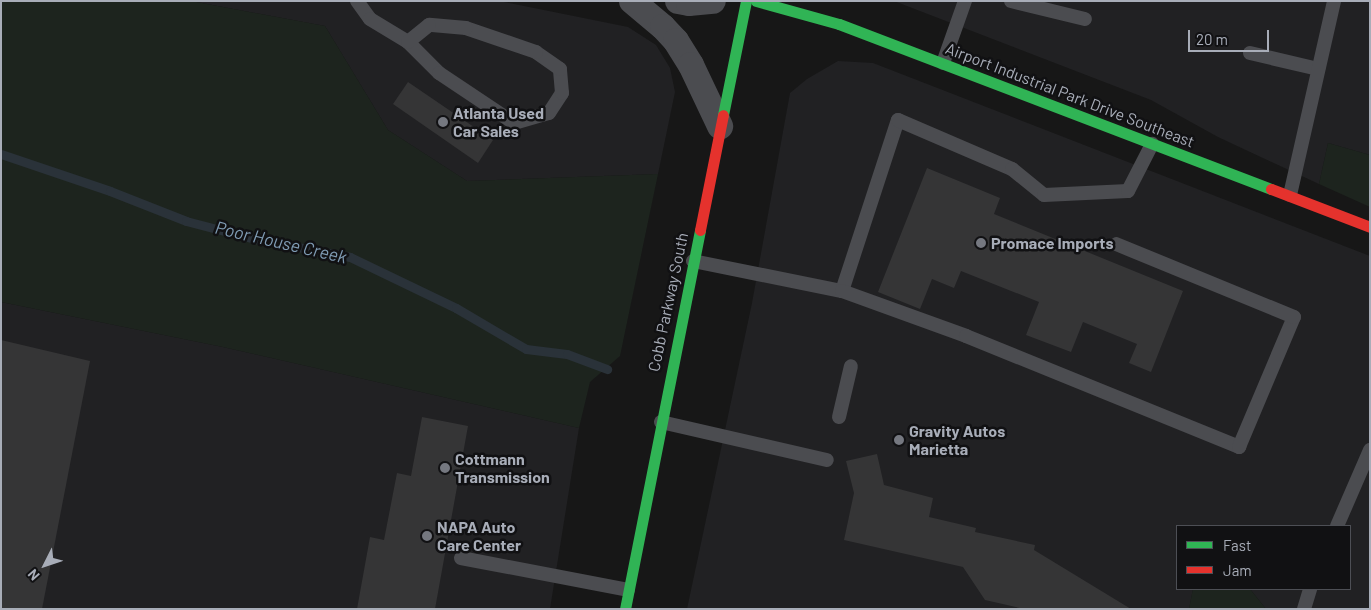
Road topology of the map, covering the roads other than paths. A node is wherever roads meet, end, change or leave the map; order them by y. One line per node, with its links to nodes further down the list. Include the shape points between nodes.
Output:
1 (357, 1): 11 (lane, via 370,19)
2 (632, 1): 15 (street, via 676,40)
3 (678, 1): 4 (street)
4 (713, 1)
5 (746, 1): 15 (street, Cobb Parkway South)
6 (756, 1): 13 (street, Airport Industrial Park Drive Southeast, via 839,24)
7 (965, 1): 13 (lane)
8 (1011, 1): 10 (lane)
9 (1334, 1): 14 (lane)
10 (1085, 18)
11 (408, 42): 11 (lane, via 439,73 514,123 549,113 562,93 560,69 536,52 466,28 429,25)
12 (1250, 53): 14 (lane)
13 (942, 63): 16 (street, Airport Industrial Park Drive Southeast)
14 (1318, 69): 17 (lane)
15 (720, 126): 20 (street, Cobb Parkway South)
16 (1152, 144): 17 (street, Airport Industrial Park Drive Southeast); 21 (lane, via 1128,191 1044,195 1012,169 898,120)
17 (1290, 195): 18 (street, Airport Industrial Park Drive Southeast)
18 (1370, 227)
19 (1116, 244): 21 (lane, via 1294,317 1240,447 966,336)
20 (693, 261): 21 (lane); 24 (street, Cobb Parkway South)
21 (842, 291)
22 (851, 366): 23 (lane)
23 (838, 417)
24 (661, 422): 26 (lane); 29 (street, Cobb Parkway South)
25 (1370, 450): 27 (lane)
26 (827, 460)
27 (1337, 525)
28 (461, 558): 29 (lane)
29 (628, 590): 31 (street, Cobb Parkway South)
30 (1310, 590): 32 (lane)
31 (625, 609)
32 (1304, 609)

